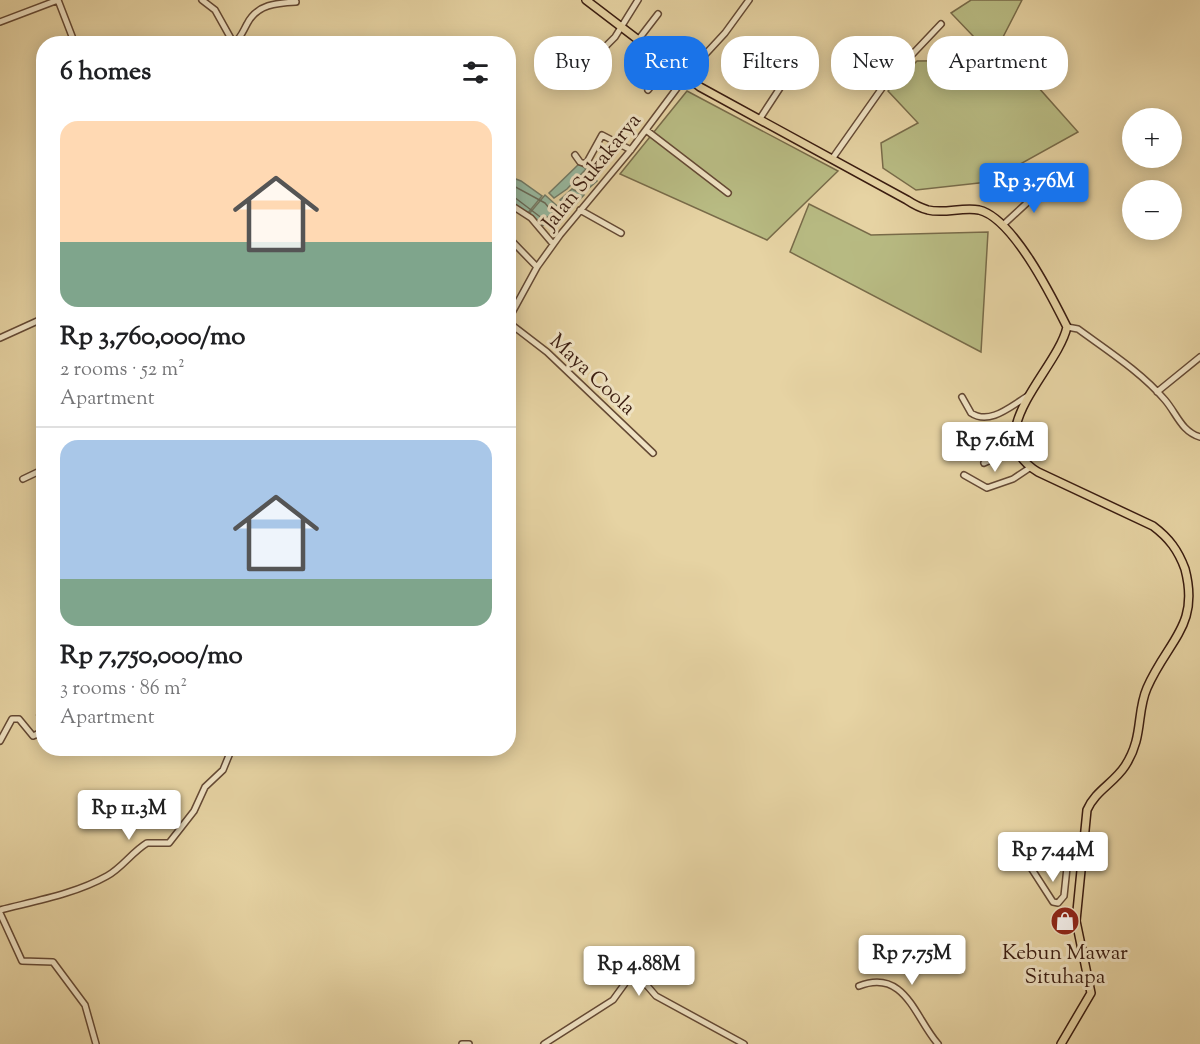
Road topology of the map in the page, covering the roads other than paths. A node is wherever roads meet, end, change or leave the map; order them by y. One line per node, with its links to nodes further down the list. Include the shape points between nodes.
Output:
1 (58, 0): 8 (street); 11 (street)
2 (202, 0): 12 (street, via 215,10)
3 (586, 0): 10 (main road)
4 (638, 0): 10 (street)
5 (749, 0): 17 (street, Jalan Sukakarya)
6 (296, 2): 13 (street, via 277,2 260,10)
7 (658, 14): 15 (street)
8 (0, 22)
9 (941, 24): 25 (street, via 882,86)
10 (621, 28): 14 (main road); 16 (street)
11 (72, 36)
12 (230, 36)
13 (239, 36)
14 (632, 36)
15 (641, 36)
16 (612, 38)
17 (709, 51)
18 (676, 90): 22 (street, Jalan Sukakarya)
19 (708, 90): 21 (main road)
20 (779, 90): 21 (street)
21 (759, 120): 25 (main road)
22 (646, 130): 23 (street, Jalan Sukakarya); 27 (street)
23 (631, 150): 24 (street, via 602,135 586,164); 29 (street, Jalan Sukakarya)
24 (575, 155)
25 (832, 159): 30 (main road, via 926,210 981,211)
26 (1042, 181): 30 (street, via 1022,209)
27 (728, 193)
28 (516, 208): 32 (street, via 531,218)
29 (580, 210): 31 (street); 32 (street, Jalan Sukakarya)
30 (1003, 225): 38 (main road)
31 (621, 233)
32 (554, 244): 34 (street, Jalan Sukakarya)
33 (516, 245): 34 (street)
34 (537, 267): 35 (street, Jalan Sukakarya)
35 (516, 306)
36 (36, 322): 39 (street)
37 (516, 327): 46 (street, Maya Coola)
38 (1067, 327): 41 (street, via 1078,329); 42 (main road)
39 (0, 338)
40 (1200, 357): 41 (street)
41 (1157, 392): 44 (street, via 1180,423)
42 (1030, 395): 43 (street, via 1005,413 983,417 971,413); 45 (main road, via 1015,431)
43 (962, 397)
44 (1200, 437)
45 (1015, 448): 47 (street); 48 (main road)
46 (653, 453)
47 (984, 464)
48 (1030, 467): 50 (street, via 1013,479 987,488); 56 (main road, via 1150,524 1167,537 1183,562 1194,601 1190,620 1148,687 1138,738 1127,764 1095,796 1087,810)
49 (36, 473): 51 (street)
50 (964, 475)
51 (23, 479)
52 (36, 734): 53 (street, via 33,736 19,719 12,719)
53 (0, 741)
54 (229, 756): 57 (street, via 223,770 205,787 194,811 167,844 149,842 106,877)
55 (1013, 840): 56 (street, via 1053,902 1058,903 1064,896 1068,858)
56 (1083, 851): 65 (main road, via 1076,930 1091,993)
57 (0, 912): 59 (street, via 22,961 53,962 82,1000)
58 (859, 986): 64 (street, via 872,982 898,989 912,1001)
59 (96, 1044)
60 (462, 1044): 61 (street)
61 (469, 1044)
62 (544, 1044): 63 (street, via 613,1000 626,982 634,978 643,981 656,996)
63 (744, 1044)
64 (938, 1044)
65 (1060, 1044)

